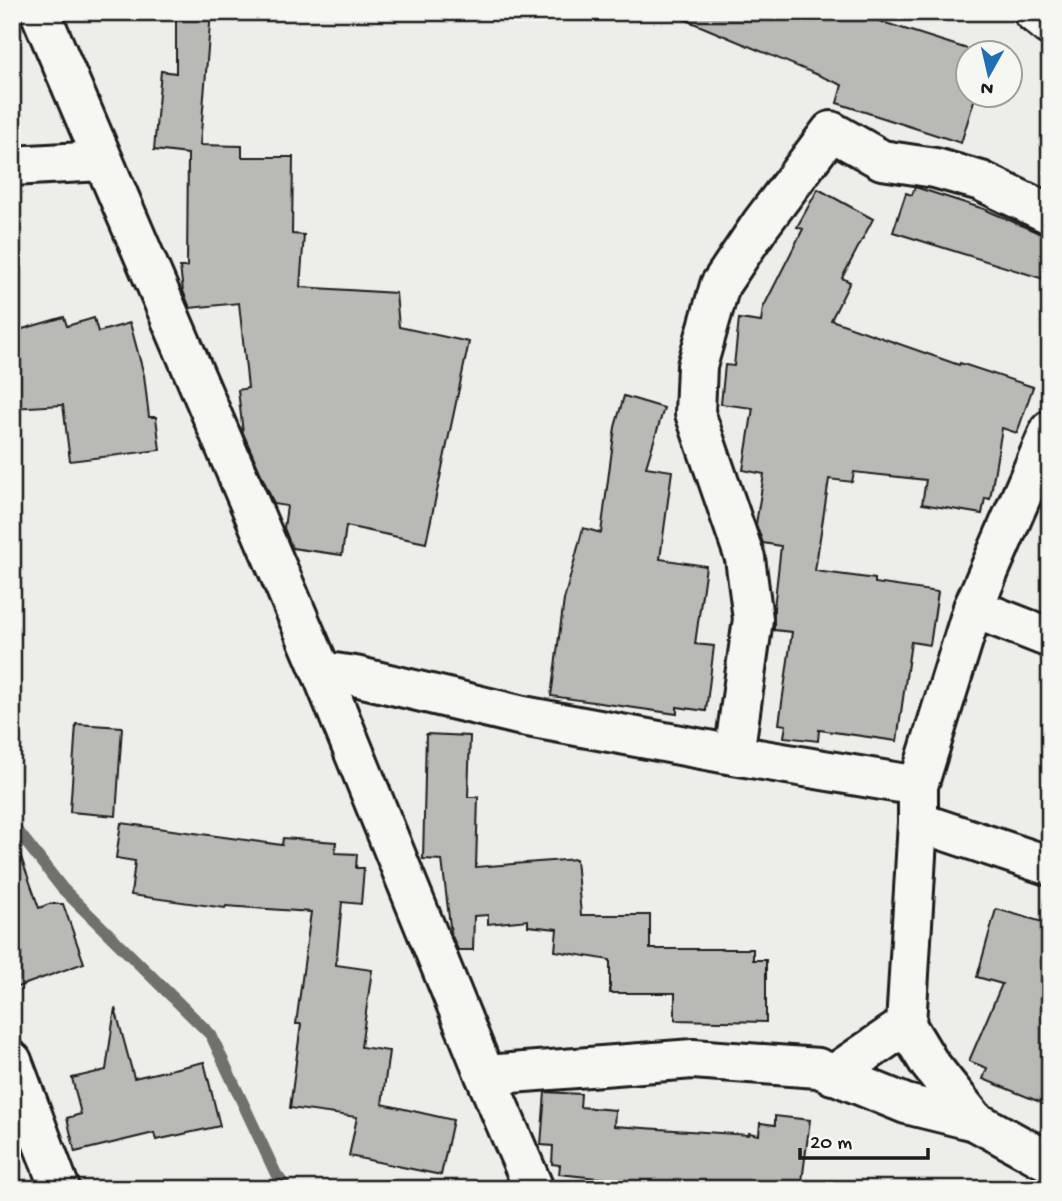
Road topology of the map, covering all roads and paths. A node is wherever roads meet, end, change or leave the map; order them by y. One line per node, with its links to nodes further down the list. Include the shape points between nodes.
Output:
1 (40, 12): 4 (street)
2 (1033, 12): 3 (street)
3 (1050, 26)
4 (102, 161): 5 (street); 10 (street)
5 (12, 166)
6 (1050, 214): 11 (street, via 981,181 882,160 831,131 720,285 697,366 695,413 745,558 753,619)
7 (1050, 430): 8 (street)
8 (973, 608): 9 (street); 12 (street)
9 (1050, 638)
10 (321, 671): 11 (street, via 523,716); 16 (street)
11 (734, 755): 12 (street)
12 (918, 804): 13 (street); 14 (street)
13 (1050, 866)
14 (906, 1026): 17 (street); 18 (street)
15 (12, 1061): 20 (street)
16 (485, 1074): 17 (street, via 692,1059 818,1068); 21 (street)
17 (832, 1075): 18 (street, via 906,1104)
18 (975, 1121): 19 (street)
19 (1050, 1162)
20 (60, 1189)
21 (534, 1189)

